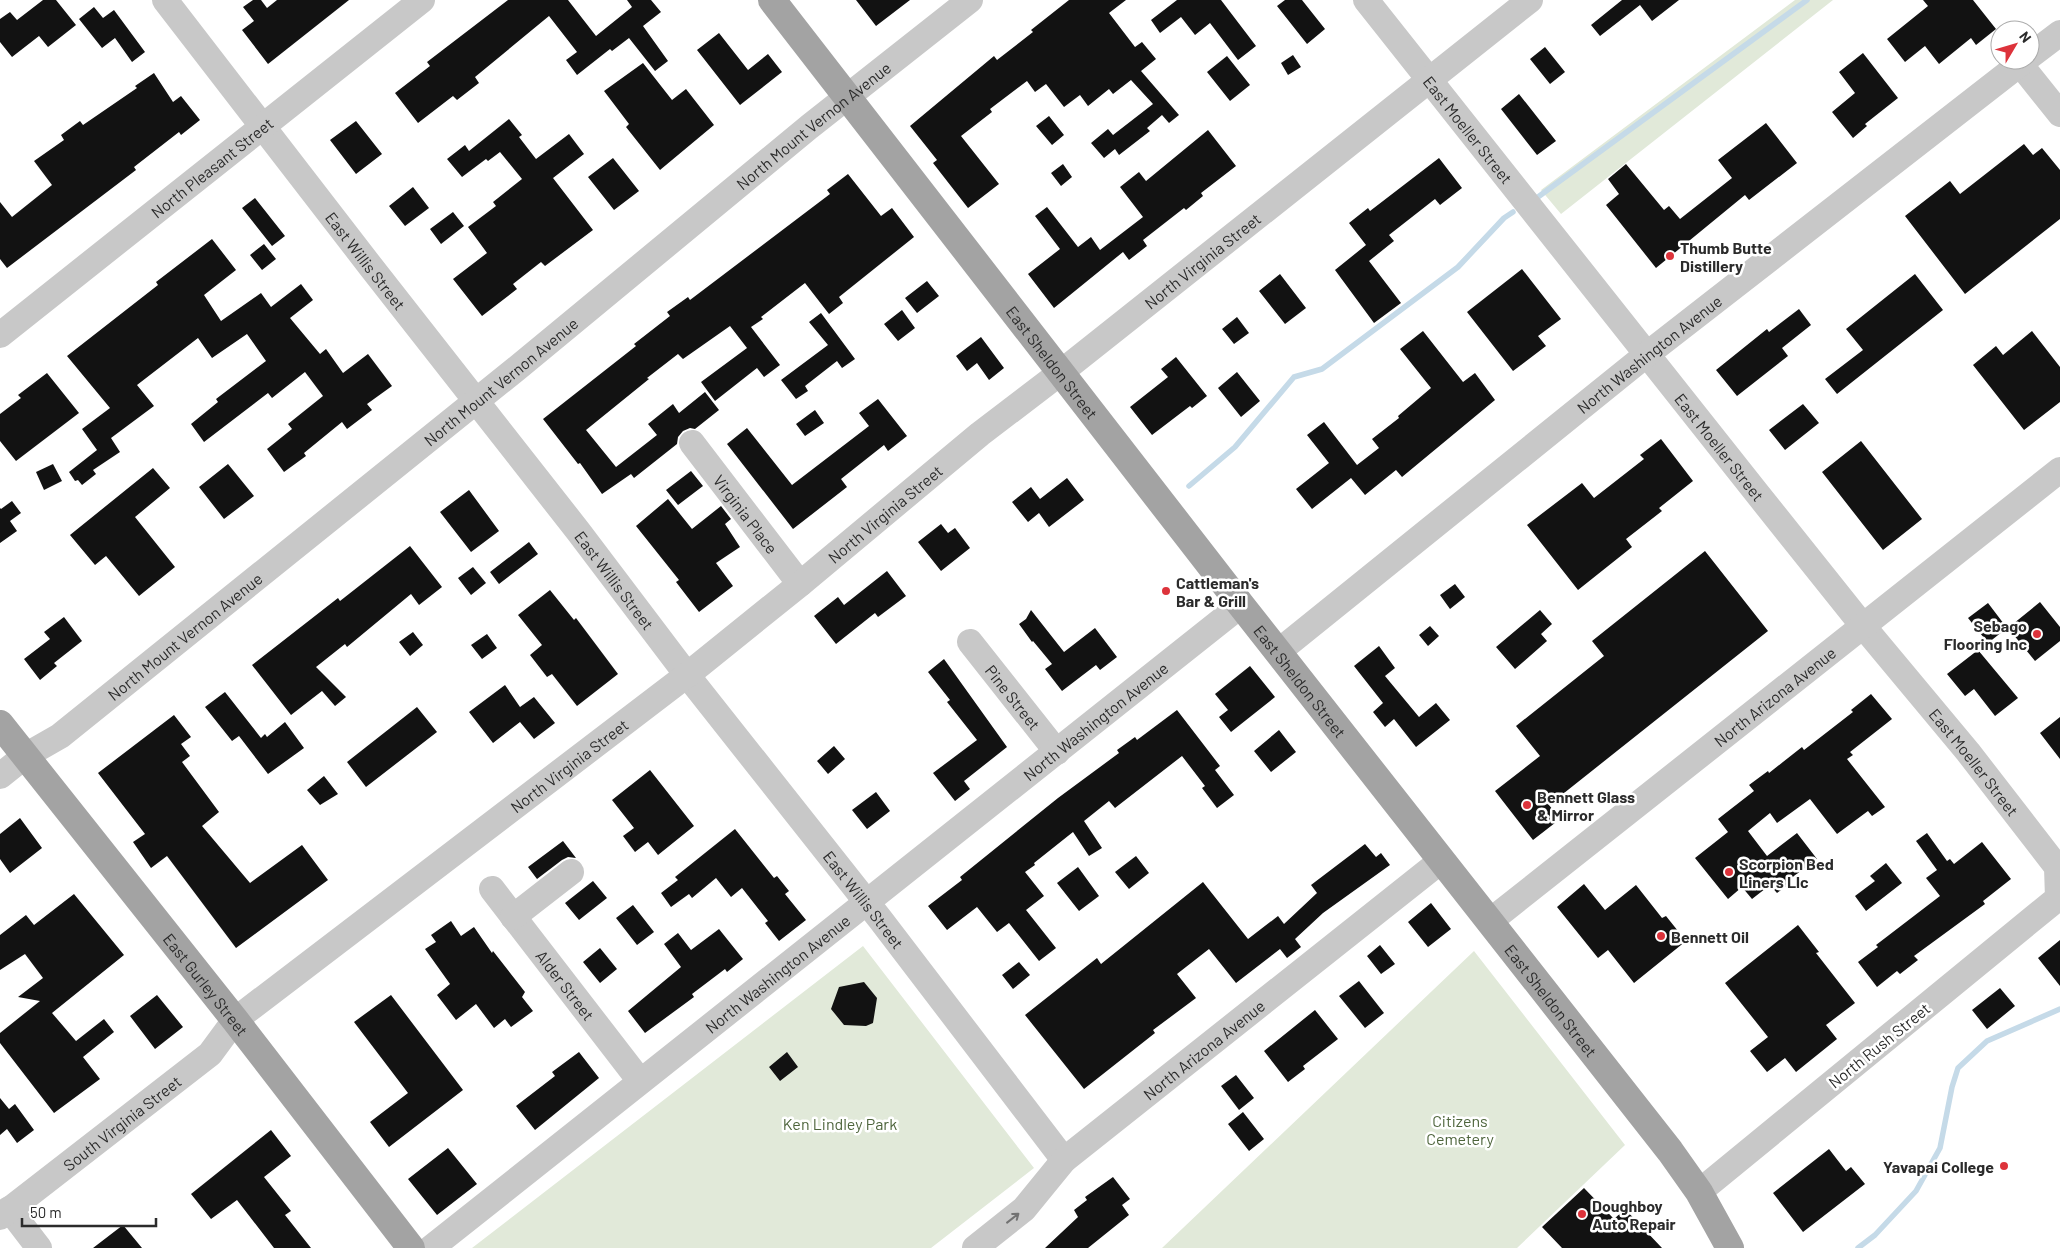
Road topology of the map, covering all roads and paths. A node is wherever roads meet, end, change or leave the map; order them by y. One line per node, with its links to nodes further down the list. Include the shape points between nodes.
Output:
1 (165, 0): 14 (street, East Willis Street)
2 (422, 0): 14 (street, North Pleasant Street)
3 (772, 0): 12 (main road, East Sheldon Street)
4 (970, 0): 12 (street, North Mount Vernon Avenue)
5 (1366, 0): 11 (street, East Moeller Street)
6 (1530, 0): 11 (street, North Virginia Street)
7 (2060, 33): 8 (street, North Washington Avenue)
8 (2040, 48)
9 (2012, 70): 16 (street, North Washington Avenue)
10 (2031, 70): 13 (street)
11 (1429, 79): 16 (street, East Moeller Street); 17 (street, North Virginia Street)
12 (847, 97): 17 (main road, East Sheldon Street); 18 (street, North Mount Vernon Avenue)
13 (2060, 114)
14 (264, 126): 15 (street, North Pleasant Street); 18 (street, East Willis Street)
15 (0, 335)
16 (1646, 355): 23 (street, East Moeller Street); 25 (street, North Washington Avenue)
17 (1060, 373): 21 (street, North Virginia Street, via 980,434); 22 (main road, East Sheldon Street)
18 (477, 400): 26 (street, East Willis Street); 29 (street, North Mount Vernon Avenue, via 60,736)
19 (692, 443): 21 (street, Virginia Place)
20 (2060, 470): 23 (street, North Arizona Avenue)
21 (800, 584): 26 (street, North Virginia Street)
22 (1242, 605): 25 (main road, East Sheldon Street); 28 (street, North Washington Avenue)
23 (1863, 626): 34 (street, East Moeller Street, via 1968,752 2057,867); 37 (street, North Arizona Avenue)
24 (970, 642): 28 (street, Pine Street)
25 (1278, 652): 31 (main road, East Sheldon Street)
26 (687, 675): 35 (street, East Willis Street); 38 (street, North Virginia Street)
27 (0, 724): 29 (main road, East Gurley Street)
28 (1057, 752): 35 (street, North Washington Avenue)
29 (25, 756): 30 (street, North Mount Vernon Avenue); 38 (main road, East Gurley Street)
30 (0, 776)
31 (1442, 860): 37 (main road, East Sheldon Street); 40 (street, North Arizona Avenue)
32 (571, 872): 36 (street)
33 (492, 889): 36 (street, Alder Street)
34 (2058, 898): 41 (street, North Rush Street)
35 (867, 902): 39 (street, North Washington Avenue); 40 (street, East Willis Street)
36 (513, 917): 39 (street, Alder Street)
37 (1489, 922): 41 (main road, East Sheldon Street)
38 (234, 1020): 42 (street, South Virginia Street, via 210,1054); 44 (main road, East Gurley Street)
39 (640, 1081): 45 (street, North Washington Avenue)
40 (1064, 1160): 46 (street, North Arizona Avenue, one-way to 40, via 1024,1209)
41 (1699, 1192): 47 (main road, East Sheldon Street)
42 (4, 1213): 43 (street)
43 (39, 1248)
44 (411, 1248)
45 (430, 1248)
46 (975, 1248)
47 (1730, 1248)

